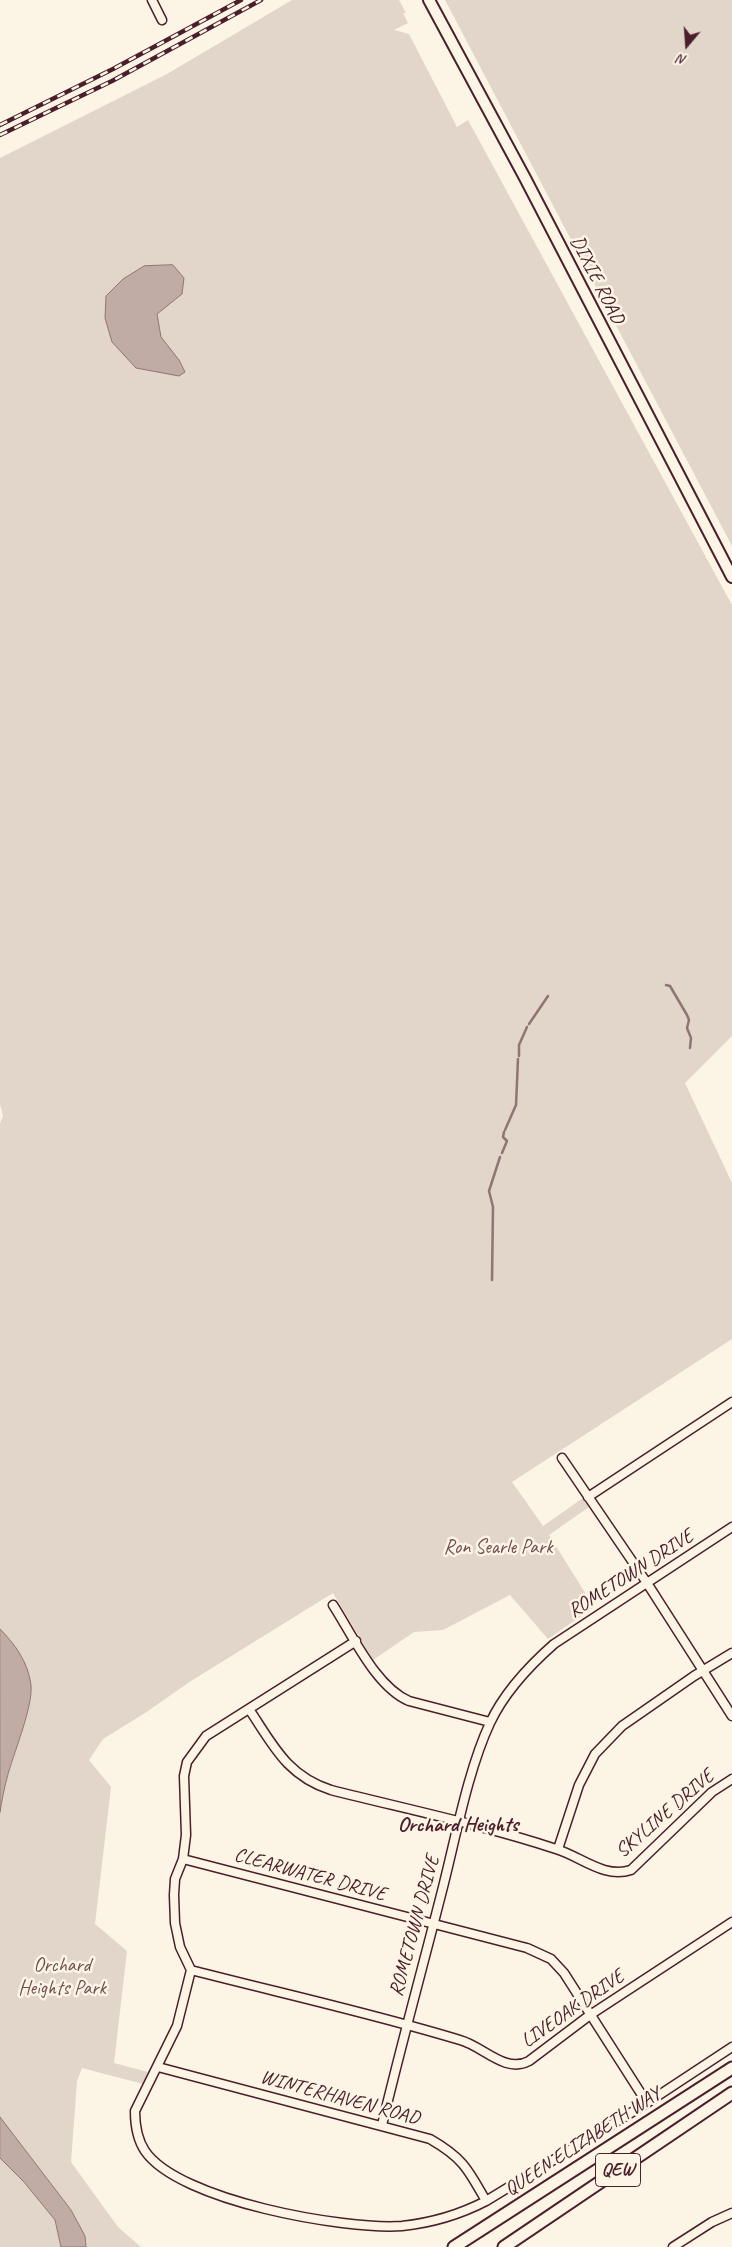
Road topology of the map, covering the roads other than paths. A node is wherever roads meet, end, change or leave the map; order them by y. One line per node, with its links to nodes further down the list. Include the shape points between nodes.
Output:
1 (152, 0): 3 (street)
2 (429, 0): 4 (main road, DIXIE ROAD)
3 (162, 20)
4 (732, 577)
5 (732, 1402): 7 (street)
6 (562, 1458): 7 (street)
7 (588, 1497): 9 (street)
8 (732, 1527): 9 (street, ROMETOWN DRIVE)
9 (647, 1583): 13 (street); 16 (street, ROMETOWN DRIVE, via 554,1644 534,1661)
10 (333, 1605): 11 (street)
11 (356, 1641): 14 (street); 16 (street, via 379,1679 398,1696)
12 (732, 1653): 13 (street)
13 (702, 1672): 15 (street); 19 (street, via 622,1726 595,1754 579,1784)
14 (249, 1709): 18 (street, SKYLINE DRIVE, via 286,1763 310,1782); 20 (street, via 206,1736 187,1762 184,1776 186,1835)
15 (732, 1716)
16 (490, 1722): 18 (street, ROMETOWN DRIVE)
17 (732, 1779): 19 (street, SKYLINE DRIVE, via 712,1792 631,1870 620,1874 607,1871)
18 (459, 1822): 19 (street, SKYLINE DRIVE); 22 (street, ROMETOWN DRIVE)
19 (558, 1849)
20 (182, 1859): 22 (street, CLEARWATER DRIVE); 23 (street, via 175,1879 174,1909 180,1947)
21 (732, 1922): 24 (street, LIVEOAK DRIVE)
22 (434, 1924): 24 (street, CLEARWATER DRIVE, via 544,1955 564,1973); 25 (street, ROMETOWN DRIVE)
23 (191, 1970): 25 (street, LIVEOAK DRIVE); 27 (street, via 177,2026)
24 (590, 2015): 25 (street, LIVEOAK DRIVE, via 529,2060 516,2064 504,2062 467,2042); 30 (street, CLEARWATER DRIVE)
25 (406, 2025): 31 (street, ROMETOWN DRIVE)
26 (732, 2047): 30 (street)
27 (158, 2067): 31 (street, WINTERHAVEN ROAD); 32 (street, via 135,2111 138,2138 145,2152 168,2171 210,2192 290,2214 348,2224 402,2226 427,2222)
28 (732, 2068): 35 (highway, QUEEN ELIZABETH WAY / QEW)
29 (732, 2093): 36 (highway, QUEEN ELIZABETH WAY / QEW)
30 (647, 2103): 32 (street)
31 (382, 2125): 32 (street, WINTERHAVEN ROAD, via 430,2139 452,2151 468,2168)
32 (486, 2201)
33 (732, 2213): 34 (street)
34 (676, 2246)
35 (454, 2247)
36 (504, 2247)

